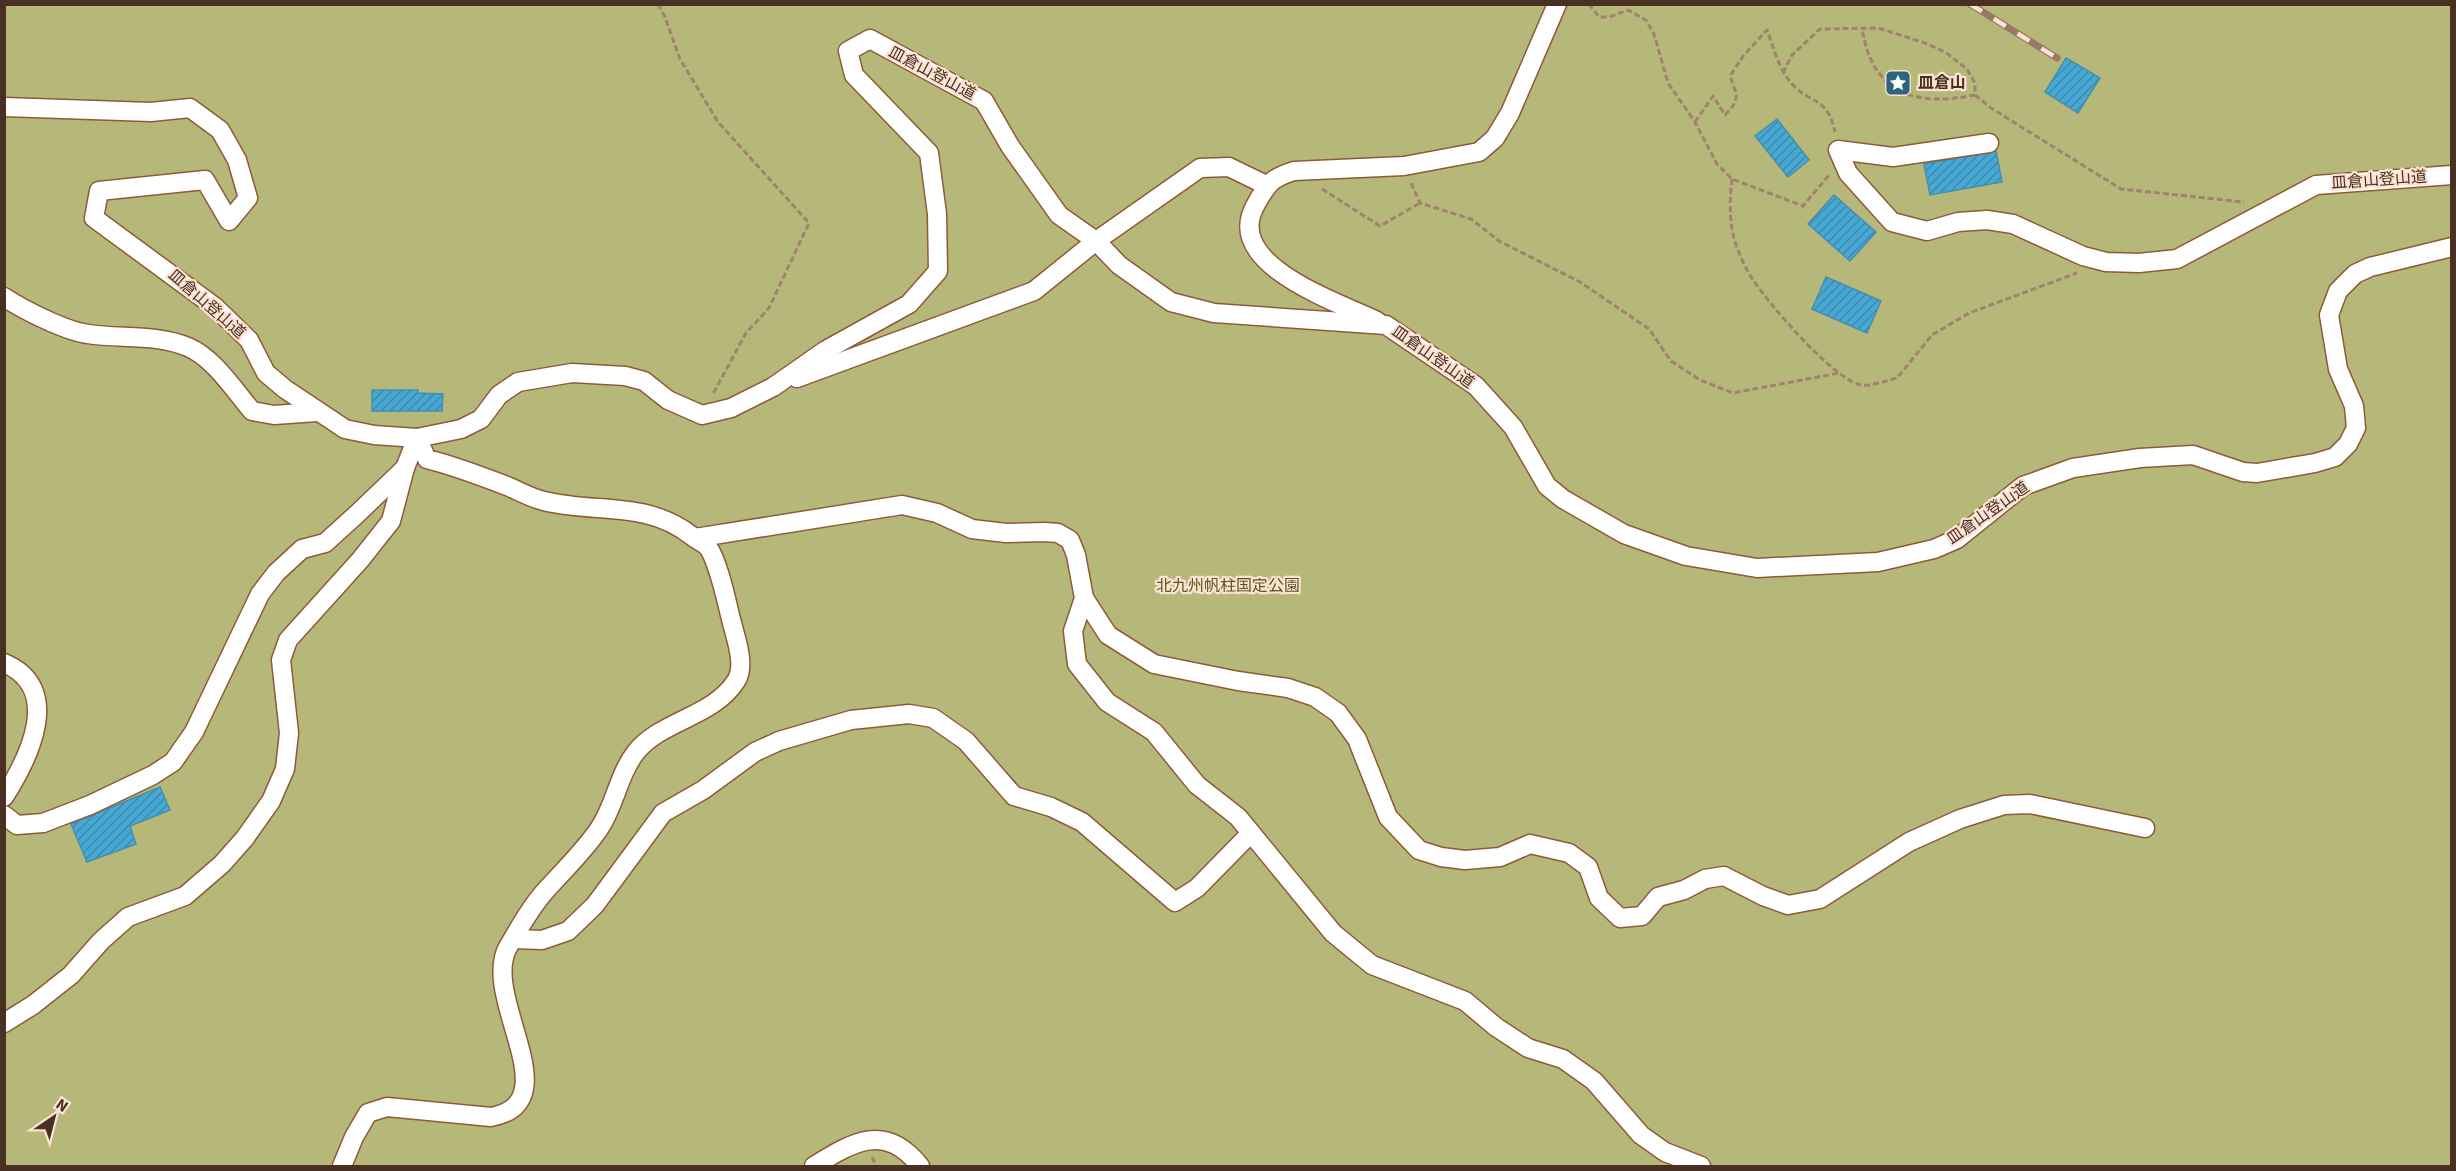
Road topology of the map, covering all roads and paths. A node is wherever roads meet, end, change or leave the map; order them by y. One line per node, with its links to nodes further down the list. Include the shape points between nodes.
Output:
1 (658, 4): 26 (path, via 680,59 718,122 809,223 769,308 746,333)
2 (1557, 4): 11 (street, via 1510,113 1495,138 1479,152)
3 (1589, 4): 8 (path, via 1599,17 1628,10 1646,20 1668,83)
4 (1862, 28): 5 (path, via 1820,29 1792,55); 6 (path, via 1878,27 1945,52 1967,69); 6 (path, via 1865,49 1891,86 1910,97 1928,100)
5 (1783, 72): 8 (path, via 1767,30 1730,76 1737,98 1734,106 1725,115 1713,96); 10 (path, via 1795,87 1813,97 1830,114)
6 (1975, 95): 16 (path, via 2121,189)
7 (4, 108): 25 (street, 皿倉山登山道, via 151,112 190,108 220,130 237,160 248,198 229,221 205,180 99,191 94,218 215,307 249,340 266,373)
8 (1695, 122): 14 (path, via 1717,164)
9 (1989, 142): 10 (street, via 1893,157)
10 (1838, 150): 14 (path, via 1833,171 1803,206); 20 (street, 皿倉山登山道, via 1848,173 1892,222 1927,231 1958,222 1987,220 2013,224 2083,256)
11 (1404, 166): 12 (street); 17 (path)
12 (1294, 171): 15 (street); 17 (path, via 1380,226)
13 (2451, 176): 20 (street, 皿倉山登山道, via 2316,185 2177,259 2139,264)
14 (1732, 179): 23 (path, via 1733,235 1752,278 1778,312)
15 (1266, 185): 18 (street, via 1229,167 1200,168); 22 (street, via 1250,216 1248,231 1269,265)
16 (2245, 202)
17 (1420, 203): 23 (path, via 1472,219 1499,241 1580,282 1649,329 1671,361 1700,380 1733,393)
18 (1096, 241): 22 (street, 皿倉山登山道, via 1119,266 1171,302 1214,313); 24 (street, via 1034,291); 24 (street, 皿倉山登山道, via 1059,215 1010,146 984,100 870,39 848,51 854,75 929,153 937,214 938,271 909,303 826,350)
19 (2451, 247): 22 (street, 皿倉山登山道, via 2370,267 2355,274 2338,291 2329,315 2338,369 2354,406 2356,428 2349,444 2335,457 2257,473 2243,472 2193,454 2073,468 2023,486 1957,539 1934,549 1878,562 1757,568 1686,556 1624,534 1547,486 1513,427 1476,386)
20 (2106, 262): 23 (path, via 1969,313 1932,335 1897,378 1862,385)
21 (4, 297): 25 (street, via 22,309 85,334 160,340 189,347 210,362 252,411 274,415)
22 (1386, 325)
23 (1839, 373)
24 (773, 387): 26 (street, 皿倉山登山道, via 731,408)
25 (317, 412): 27 (street, 皿倉山登山道, via 345,429)
26 (702, 415): 27 (street, 皿倉山登山道, via 668,400 644,381 572,373 518,382 499,395 481,419 461,429)
27 (417, 438): 28 (street); 29 (street, via 427,459 456,466 542,501 632,509 675,523)
28 (405, 468): 33 (street, via 325,543 302,549 276,573 260,594 194,732 173,762 153,775 44,823 17,825); 37 (street, via 391,521 288,640 280,660 289,733 285,769 271,801 245,838 185,896 128,917 101,940 71,975)
29 (694, 538): 30 (street, via 902,506 937,513 972,529 1058,533 1070,540); 36 (street, via 707,547 723,588 740,655 738,679 722,699 664,731 636,752 601,827 546,890)
30 (1084, 598): 34 (street, via 1108,635 1154,664 1288,688 1315,697 1338,713 1358,739 1388,817 1419,850 1465,860 1500,857 1530,844 1569,853 1587,867 1599,898 1620,918 1642,916 1658,897 1724,876 1788,905 1820,899 1909,842 2004,805 2031,804); 35 (street, via 1073,631 1077,664 1107,702 1154,732 1197,785 1238,817)
31 (4, 663): 32 (street, via 21,670 36,696 37,723 22,768)
32 (4, 797)
33 (4, 815)
34 (2145, 828)
35 (1251, 833): 36 (street, via 1197,888 1175,902 1082,822 1014,796 966,741 933,718 909,714 851,720 755,752 663,813 595,905 568,931 542,940); 41 (street, via 1333,933 1372,965 1465,1001 1496,1028 1528,1048 1563,1059 1594,1081 1641,1136 1665,1152)
36 (513, 939): 38 (street, via 501,966 501,984 526,1079 522,1100 505,1114 491,1117 387,1107 368,1113)
37 (4, 1023)
38 (342, 1167)
39 (814, 1167): 40 (street, via 865,1139 884,1140 904,1149)
40 (921, 1167)
41 (1701, 1167)

